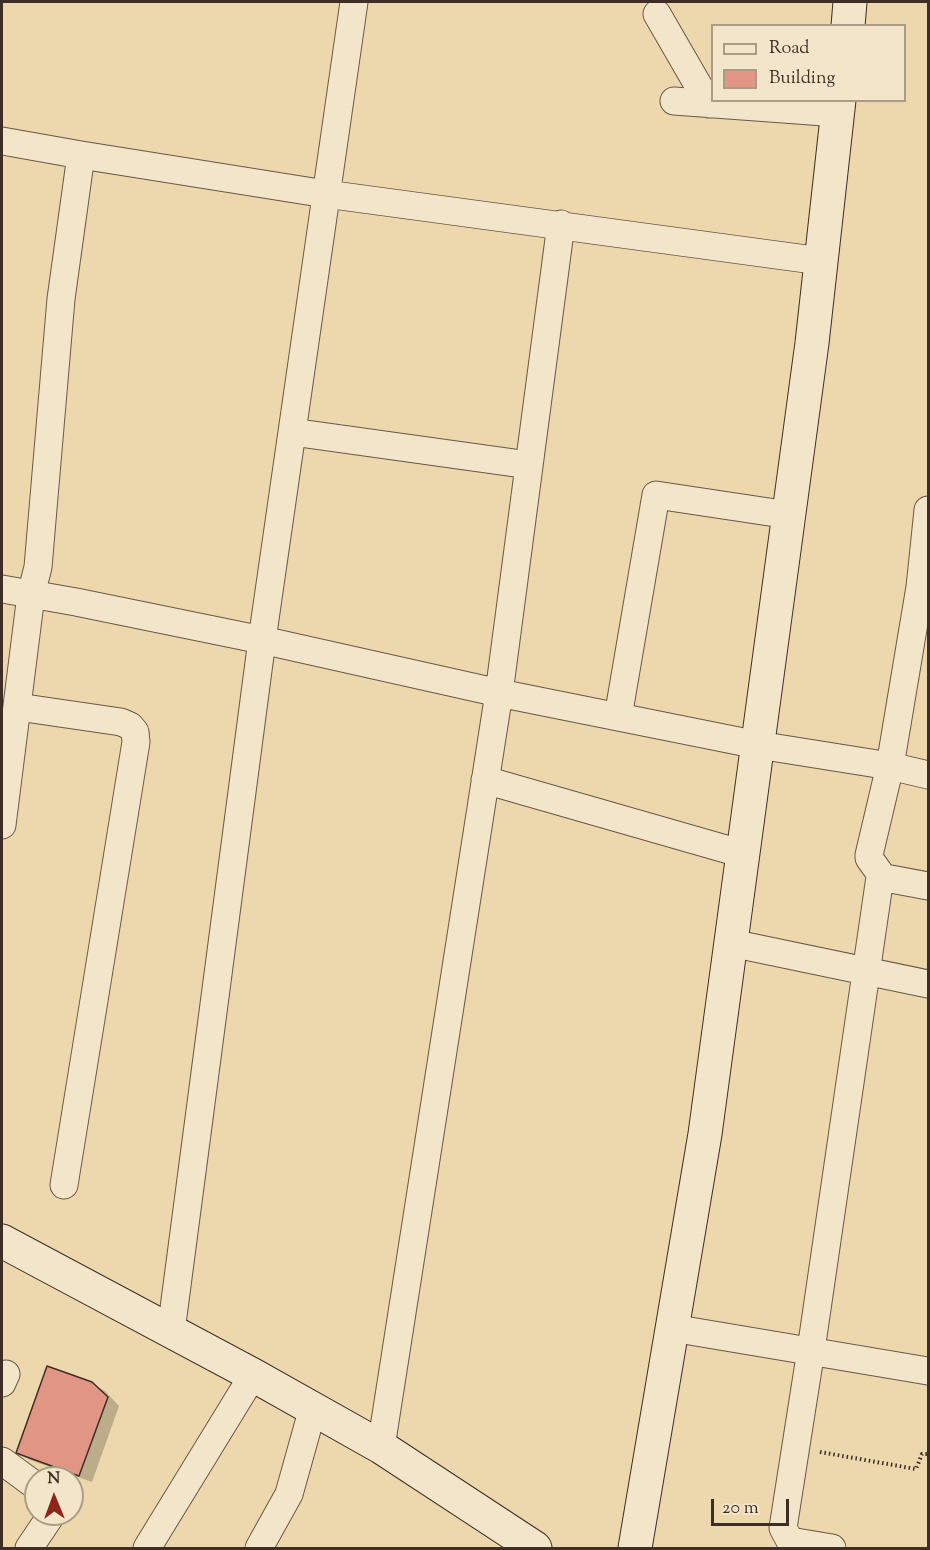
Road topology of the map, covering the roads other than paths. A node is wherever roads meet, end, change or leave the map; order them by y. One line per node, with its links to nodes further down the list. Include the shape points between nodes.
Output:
1 (354, 2): 10 (street)
2 (850, 2): 4 (street)
3 (657, 14): 6 (street)
4 (848, 24)
5 (674, 101): 6 (street)
6 (709, 104): 7 (street)
7 (838, 107): 12 (street)
8 (2, 141): 9 (street)
9 (81, 155): 10 (street); 19 (street, via 61,299 38,567)
10 (326, 194): 11 (street); 13 (street)
11 (561, 224): 12 (street); 14 (street)
12 (821, 261): 16 (street)
13 (292, 432): 14 (street); 20 (street)
14 (529, 465): 21 (street)
15 (928, 510): 17 (street)
16 (789, 515): 23 (street, via 656,495); 24 (street)
17 (925, 568): 25 (street)
18 (2, 589): 19 (street)
19 (31, 595): 20 (street); 22 (street)
20 (262, 640): 21 (street); 38 (street)
21 (499, 693): 23 (street); 27 (street)
22 (18, 707): 28 (street); 35 (street, via 121,722 135,732 136,742)
23 (618, 717): 24 (street)
24 (758, 745): 25 (street); 29 (street)
25 (890, 766): 26 (street); 30 (street, via 869,855)
26 (928, 775)
27 (485, 780): 29 (street); 43 (street)
28 (2, 825)
29 (743, 854): 32 (street)
30 (880, 877): 31 (street); 33 (street)
31 (928, 886)
32 (731, 943): 33 (street); 37 (street, via 705,1134)
33 (867, 971): 34 (street); 39 (street)
34 (928, 984)
35 (64, 1185)
36 (2, 1241): 38 (street)
37 (672, 1328): 39 (street); 51 (street)
38 (171, 1331): 41 (street)
39 (811, 1350): 40 (street); 52 (street, via 783,1527 790,1541)
40 (928, 1371)
41 (253, 1375): 42 (street); 47 (street)
42 (313, 1408): 43 (street); 49 (street, via 289,1494)
43 (381, 1447): 50 (street)
44 (2, 1461): 45 (street)
45 (24, 1477)
46 (44, 1526): 48 (street)
47 (153, 1546)
48 (29, 1548)
49 (259, 1548)
50 (535, 1548)
51 (635, 1548)
52 (832, 1548)

